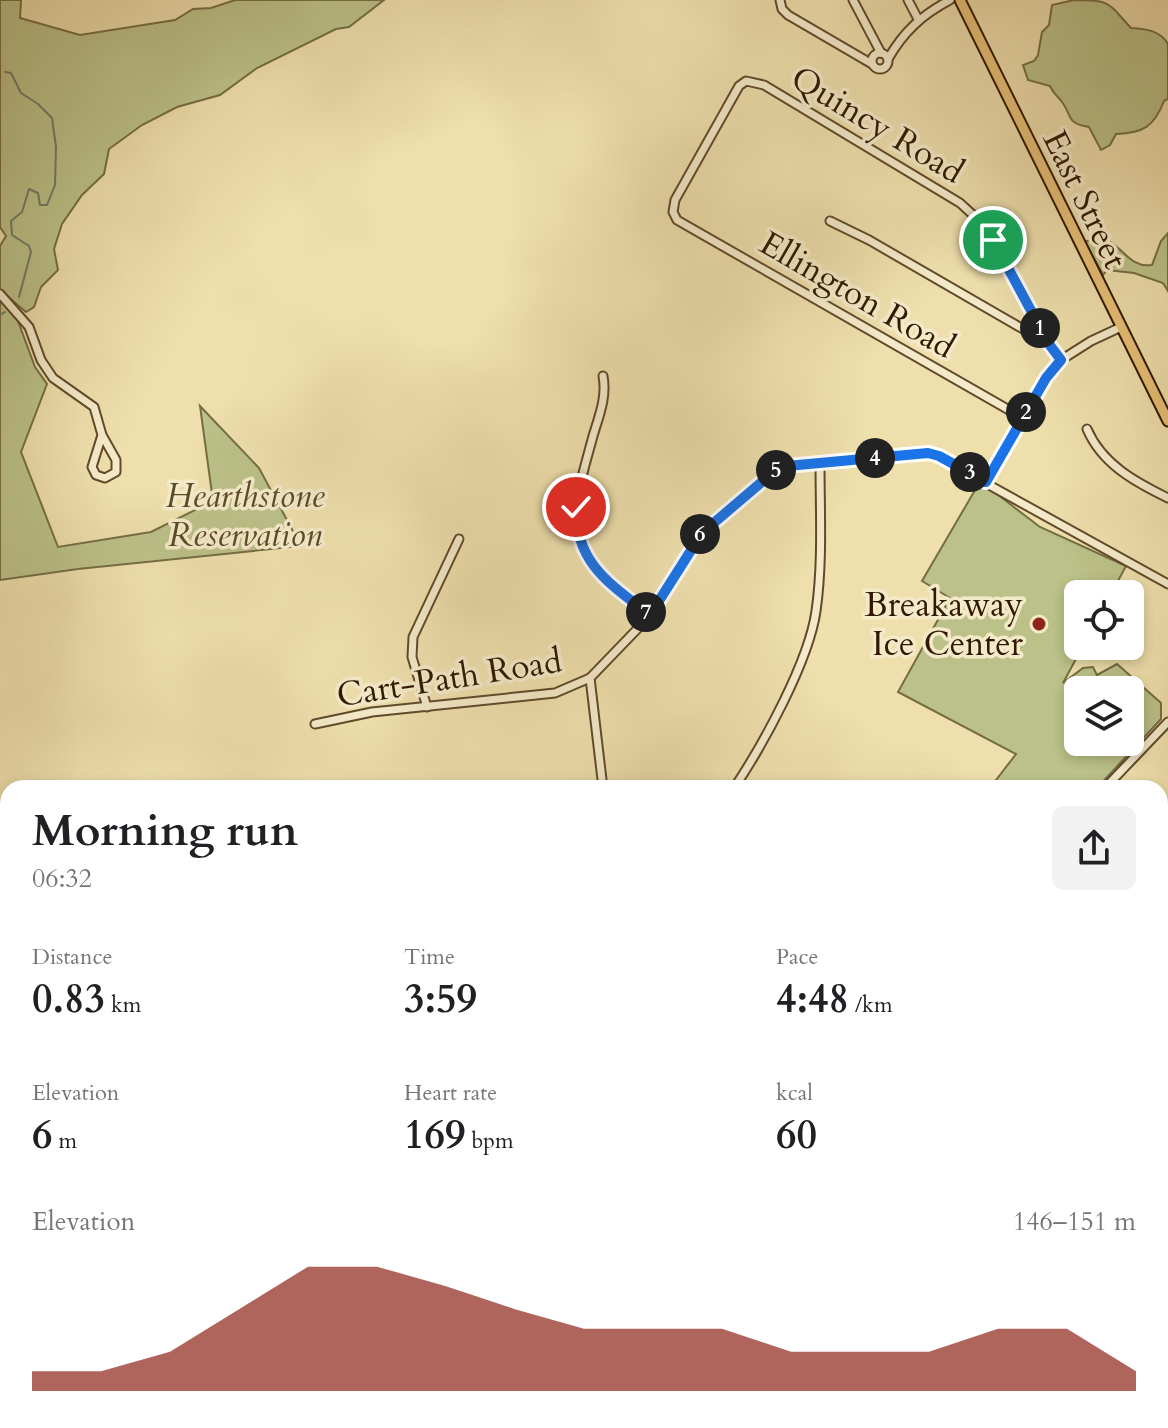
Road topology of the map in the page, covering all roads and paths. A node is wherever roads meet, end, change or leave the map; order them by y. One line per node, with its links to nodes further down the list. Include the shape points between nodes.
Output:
1 (780, 0): 8 (street, via 786,14)
2 (853, 0): 7 (street)
3 (908, 0): 6 (street)
4 (950, 0): 6 (street)
5 (960, 0): 12 (main road, East Street)
6 (918, 19): 7 (street)
7 (884, 56): 8 (street, via 874,56); 8 (street, via 888,64 883,69)
8 (872, 64)
9 (746, 81): 13 (street, Quincy Road, via 764,85 972,213 993,240); 16 (street, Ellington Road, via 675,200 673,212 683,225)
10 (830, 221): 13 (street)
11 (0, 294): 19 (street, via 29,327 53,378 92,404)
12 (1121, 327): 14 (street); 17 (main road, East Street)
13 (1049, 344): 14 (street)
14 (1061, 360): 16 (street)
15 (603, 376): 25 (street, via 604,399 577,494 577,532 583,551 604,580)
16 (1023, 418): 21 (street)
17 (1168, 421)
18 (1087, 429): 22 (street, via 1117,469)
19 (102, 435): 19 (street, via 117,465 105,478 92,467)
20 (820, 463): 21 (street, via 928,453); 25 (street, via 777,469 706,528); 31 (street, via 818,592 810,637 799,668)
21 (986, 482): 24 (street)
22 (1168, 498)
23 (459, 539): 27 (street, via 413,637 412,657)
24 (1168, 584)
25 (650, 615): 26 (street)
26 (590, 678): 27 (street, Cart-Path Road, via 555,693); 30 (street)
27 (427, 707): 29 (street, Cart-Path Road)
28 (1168, 722): 32 (street)
29 (315, 724)
30 (602, 780)
31 (738, 780)
32 (1113, 780)

